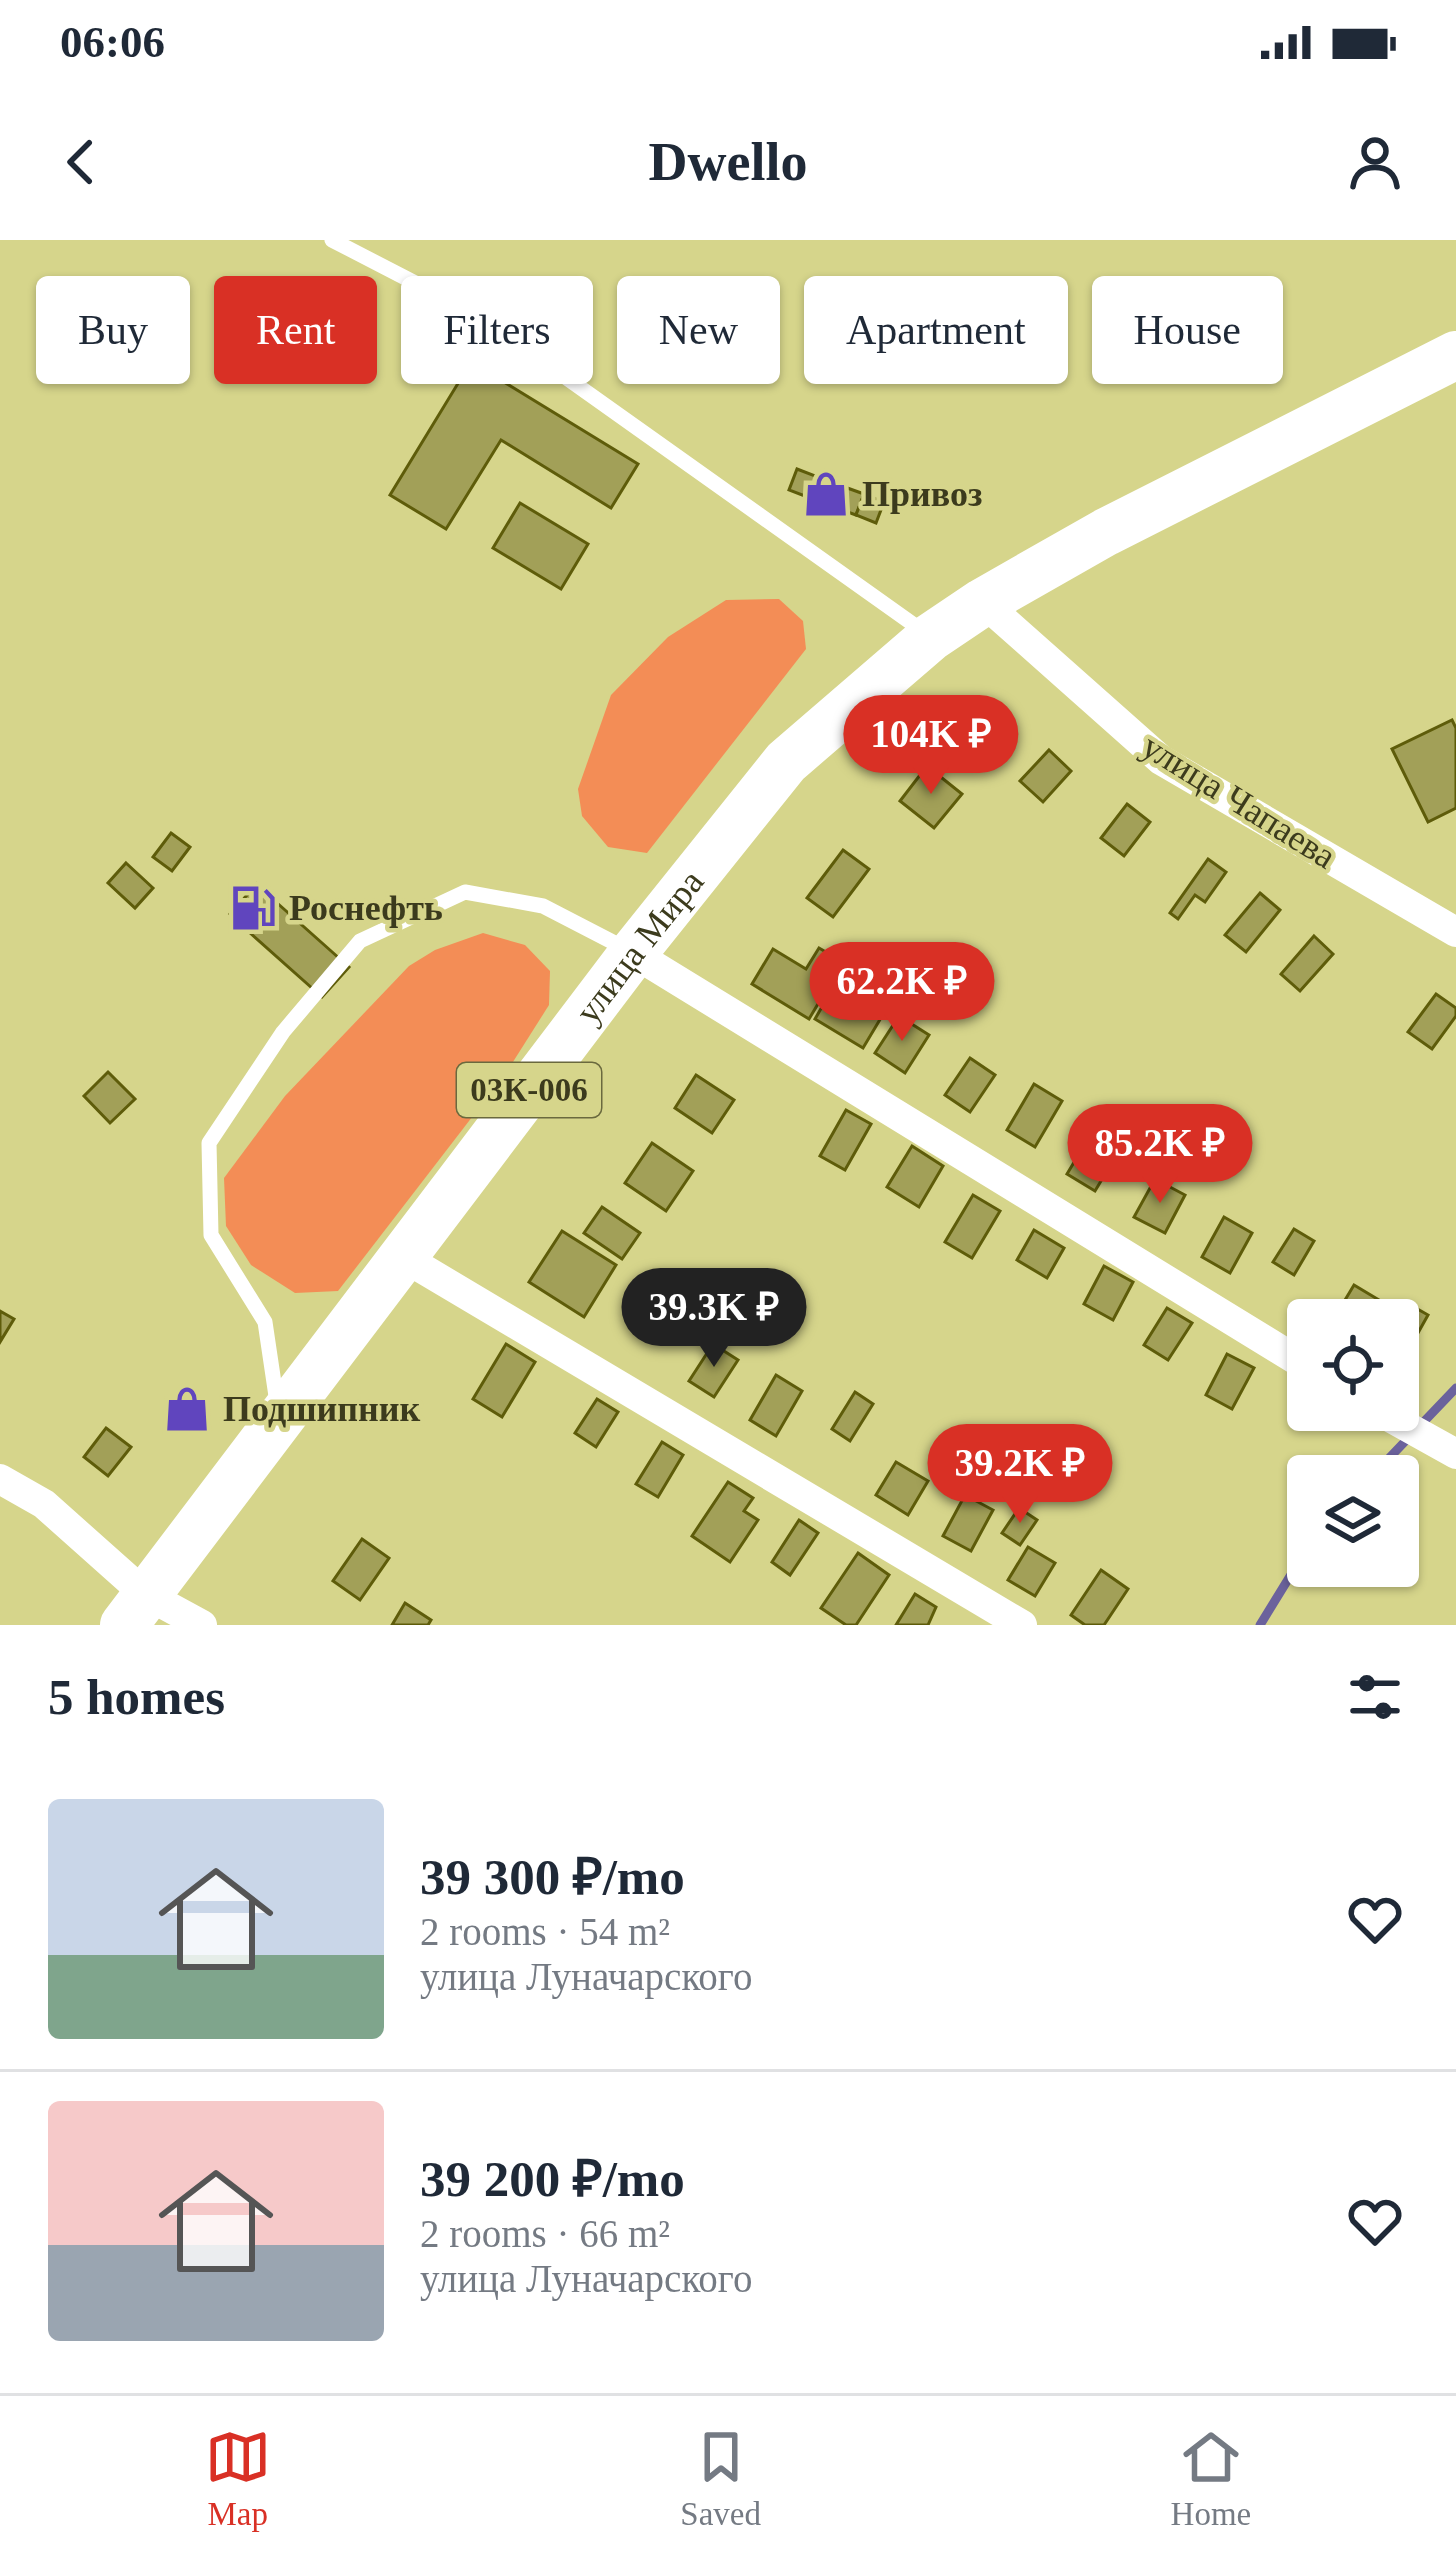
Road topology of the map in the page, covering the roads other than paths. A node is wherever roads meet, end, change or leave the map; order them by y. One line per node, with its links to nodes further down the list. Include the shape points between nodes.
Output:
1 (332, 240): 4 (lane, via 481,317)
2 (1456, 355): 3 (main road, 03К-006)
3 (983, 602): 4 (main road, улица Мира / 03К-006); 5 (street, улица Чапаева, via 1161,760)
4 (931, 638): 6 (main road, улица Мира / 03К-006, via 786,762)
5 (1456, 932)
6 (633, 952): 7 (main road, улица Мира / 03К-006); 8 (street); 9 (lane, via 543,905 465,892 360,940 284,1032 209,1143 211,1235 265,1322)
7 (403, 1257): 9 (main road, улица Мира / 03К-006); 15 (street)
8 (1287, 1354)
9 (279, 1420): 13 (main road, улица Мира / 03К-006)
10 (1415, 1431): 11 (street)
11 (1449, 1450)
12 (0, 1479): 13 (street, via 44,1504)
13 (135, 1610): 14 (street)
14 (202, 1625)
15 (1022, 1625)

